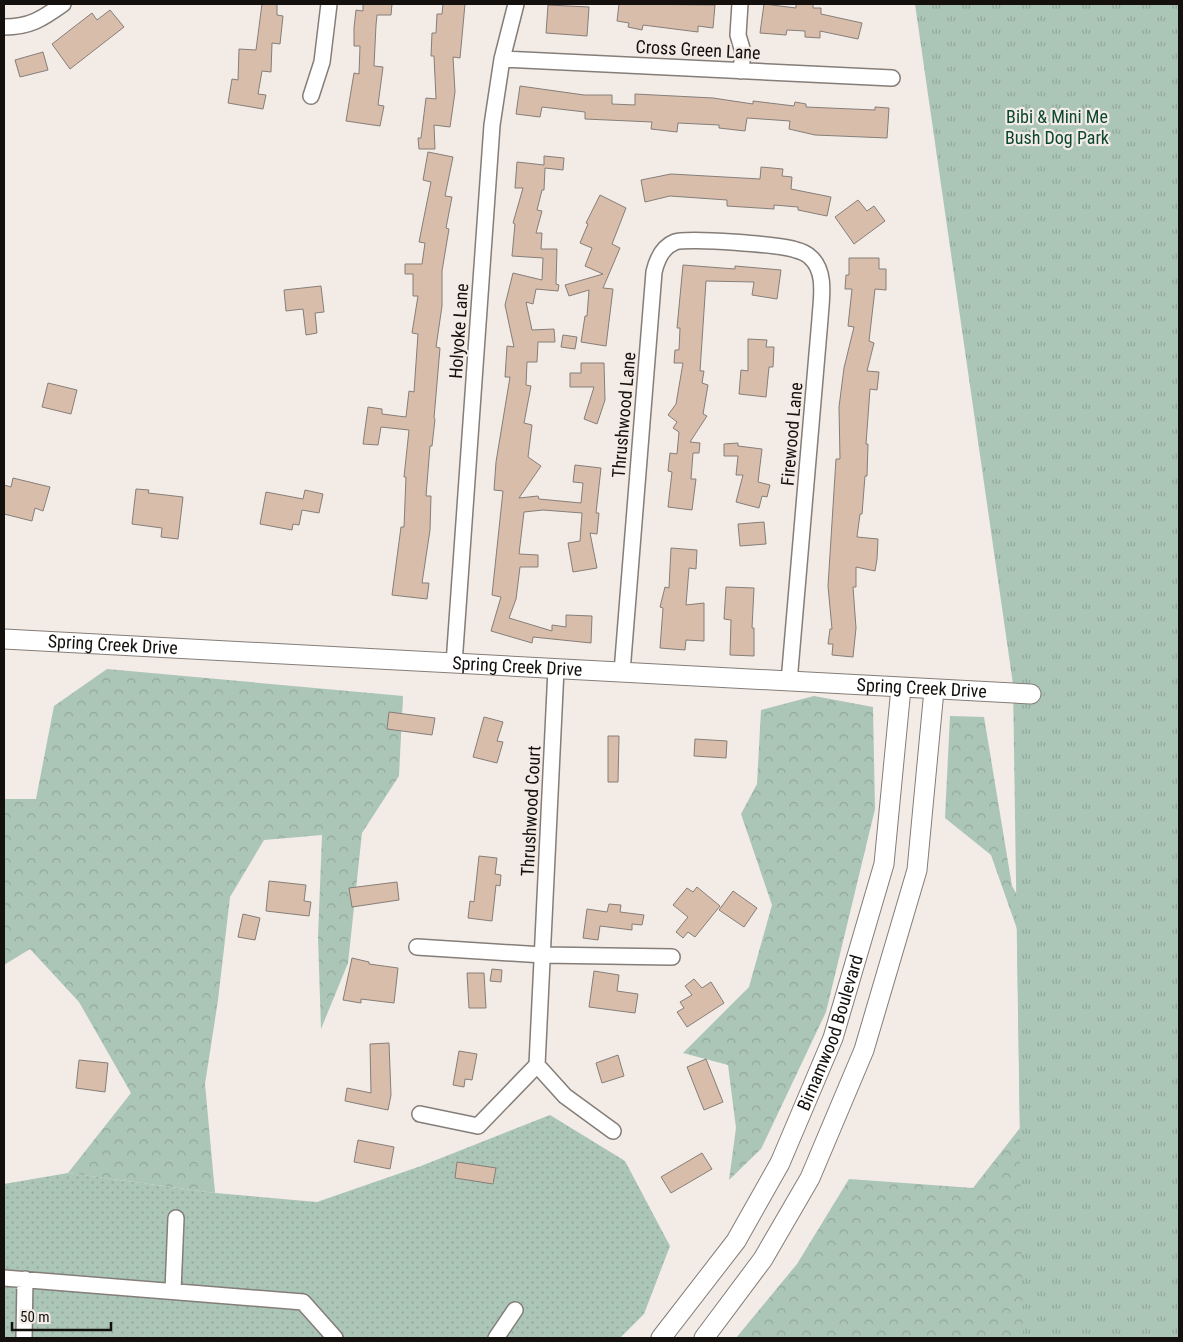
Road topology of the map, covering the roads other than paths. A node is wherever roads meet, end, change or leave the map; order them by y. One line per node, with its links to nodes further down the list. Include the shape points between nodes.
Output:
1 (63, 4): 5 (street, via 33,24)
2 (516, 4): 6 (street, Holyoke Lane)
3 (740, 4): 7 (street)
4 (329, 5): 9 (street, via 322,62)
5 (4, 28)
6 (502, 59): 7 (street, Cross Green Lane); 12 (street, Holyoke Lane, via 492,125)
7 (741, 71): 8 (street, Cross Green Lane)
8 (892, 78)
9 (311, 96)
10 (747, 244): 14 (street, Thrushwood Lane, via 674,242 656,260); 15 (street, Firewood Lane, via 795,249 811,257 822,287)
11 (4, 639): 12 (street, Spring Creek Drive)
12 (454, 664): 13 (street, Spring Creek Drive)
13 (556, 669): 14 (street, Spring Creek Drive); 20 (street, Thrushwood Court)
14 (622, 672): 15 (street, Spring Creek Drive)
15 (789, 682): 16 (street, Spring Creek Drive)
16 (900, 688): 17 (street, Spring Creek Drive); 33 (street, Birnamwood Boulevard, via 884,864 832,1038 780,1163 736,1241)
17 (934, 690): 18 (street, Spring Creek Drive); 34 (street, Birnamwood Boulevard, via 917,870 864,1050 810,1178 763,1259)
18 (1031, 694)
19 (417, 947): 20 (street)
20 (542, 954): 21 (street); 22 (street, Thrushwood Court)
21 (672, 957)
22 (537, 1065): 23 (street, via 478,1126); 24 (street, via 565,1096)
23 (420, 1114)
24 (613, 1131)
25 (176, 1218): 28 (street)
26 (4, 1278): 27 (street)
27 (24, 1279): 28 (street); 30 (street)
28 (172, 1291): 31 (street, via 303,1302)
29 (515, 1310): 32 (street)
30 (24, 1338)
31 (335, 1338)
32 (496, 1338)
33 (661, 1338)
34 (704, 1338)

